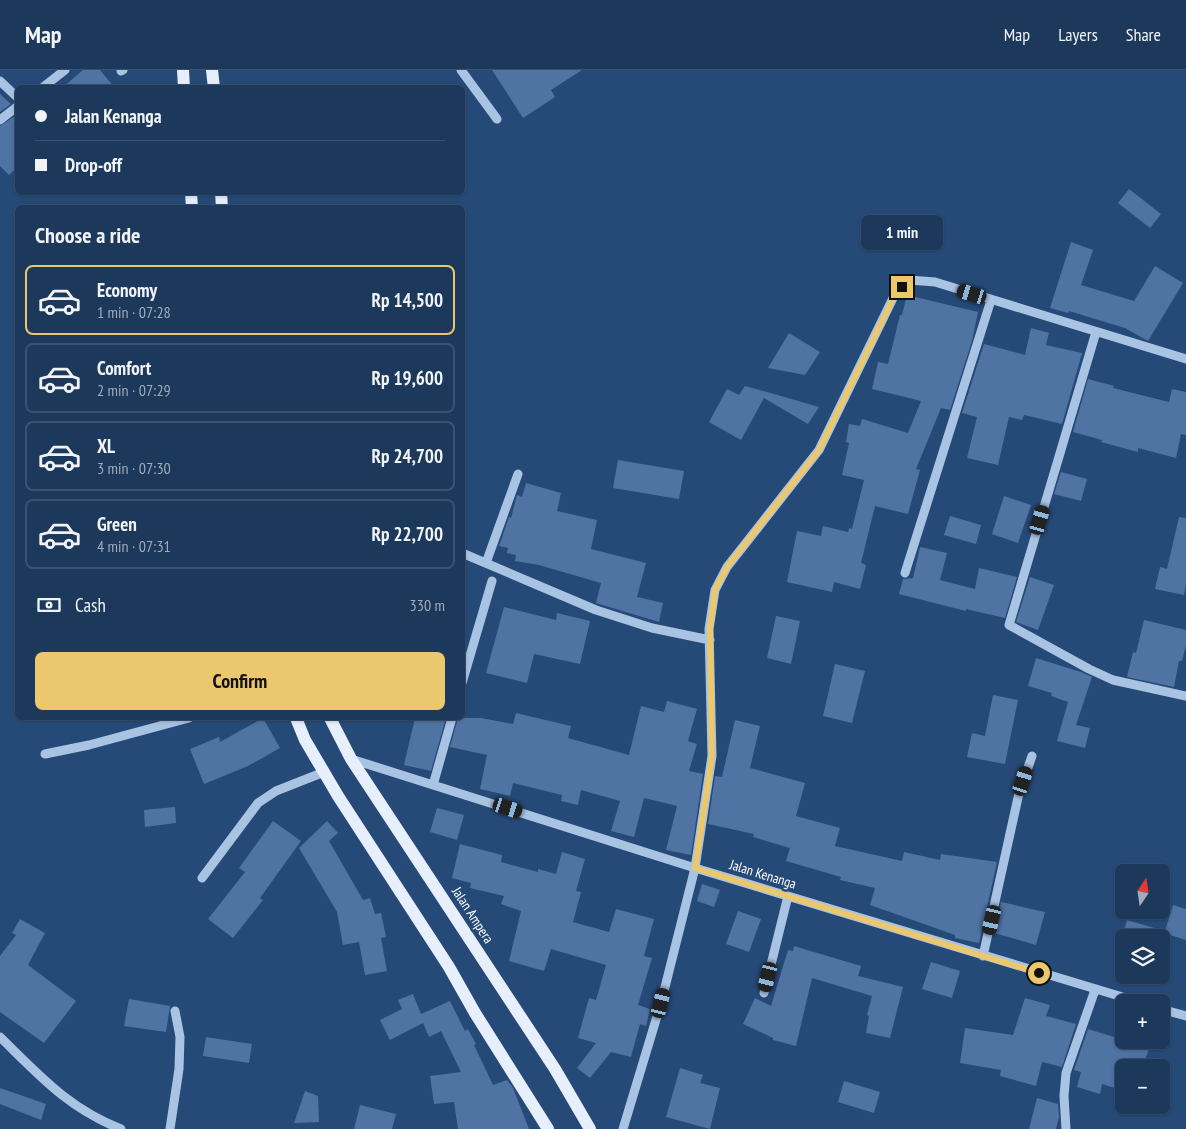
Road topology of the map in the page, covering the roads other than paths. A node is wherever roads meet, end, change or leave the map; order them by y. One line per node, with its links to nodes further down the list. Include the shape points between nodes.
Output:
1 (65, 70): 6 (street)
2 (183, 70): 7 (main road)
3 (212, 70): 8 (main road)
4 (461, 70): 11 (street)
5 (0, 81): 9 (street)
6 (46, 85)
7 (184, 85)
8 (214, 85)
9 (15, 95)
10 (15, 108): 12 (street)
11 (497, 119)
12 (0, 120)
13 (991, 300): 14 (street); 19 (street); 21 (street, via 935,282 918,280 909,280 895,294 819,450 727,567 715,590)
14 (1096, 332): 15 (street); 23 (street, via 1009,624 1114,680)
15 (1186, 359)
16 (518, 474): 18 (street)
17 (465, 554): 18 (street)
18 (486, 563): 21 (street, via 596,610 652,628)
19 (905, 573)
20 (492, 581): 22 (street)
21 (710, 640): 33 (street, via 712,756)
22 (465, 673)
23 (1186, 696)
24 (182, 720): 28 (street)
25 (297, 720): 31 (main road)
26 (331, 720): 30 (main road, Jalan Ampera)
27 (451, 720): 32 (street)
28 (45, 754)
29 (1032, 756): 36 (street, via 1019,793)
30 (351, 759): 32 (street, Jalan Kenanga); 47 (main road, Jalan Ampera, via 555,1069)
31 (324, 772): 34 (street, via 276,791 258,803); 46 (main road)
32 (433, 785): 33 (street, Jalan Kenanga)
33 (695, 868): 35 (street, Jalan Kenanga); 48 (street, via 661,1003)
34 (202, 878)
35 (788, 896): 36 (street, Jalan Kenanga); 38 (street)
36 (983, 956): 37 (street, Jalan Kenanga)
37 (1095, 990): 39 (street, Jalan Kenanga); 49 (street, via 1066,1073)
38 (764, 993)
39 (1115, 995)
40 (175, 1011): 45 (street, via 180,1037)
41 (1170, 1012): 42 (street)
42 (1186, 1016)
43 (0, 1037): 44 (street, via 58,1094 100,1121)
44 (121, 1129)
45 (170, 1129)
46 (548, 1129)
47 (590, 1129)
48 (623, 1129)
49 (1066, 1129)

